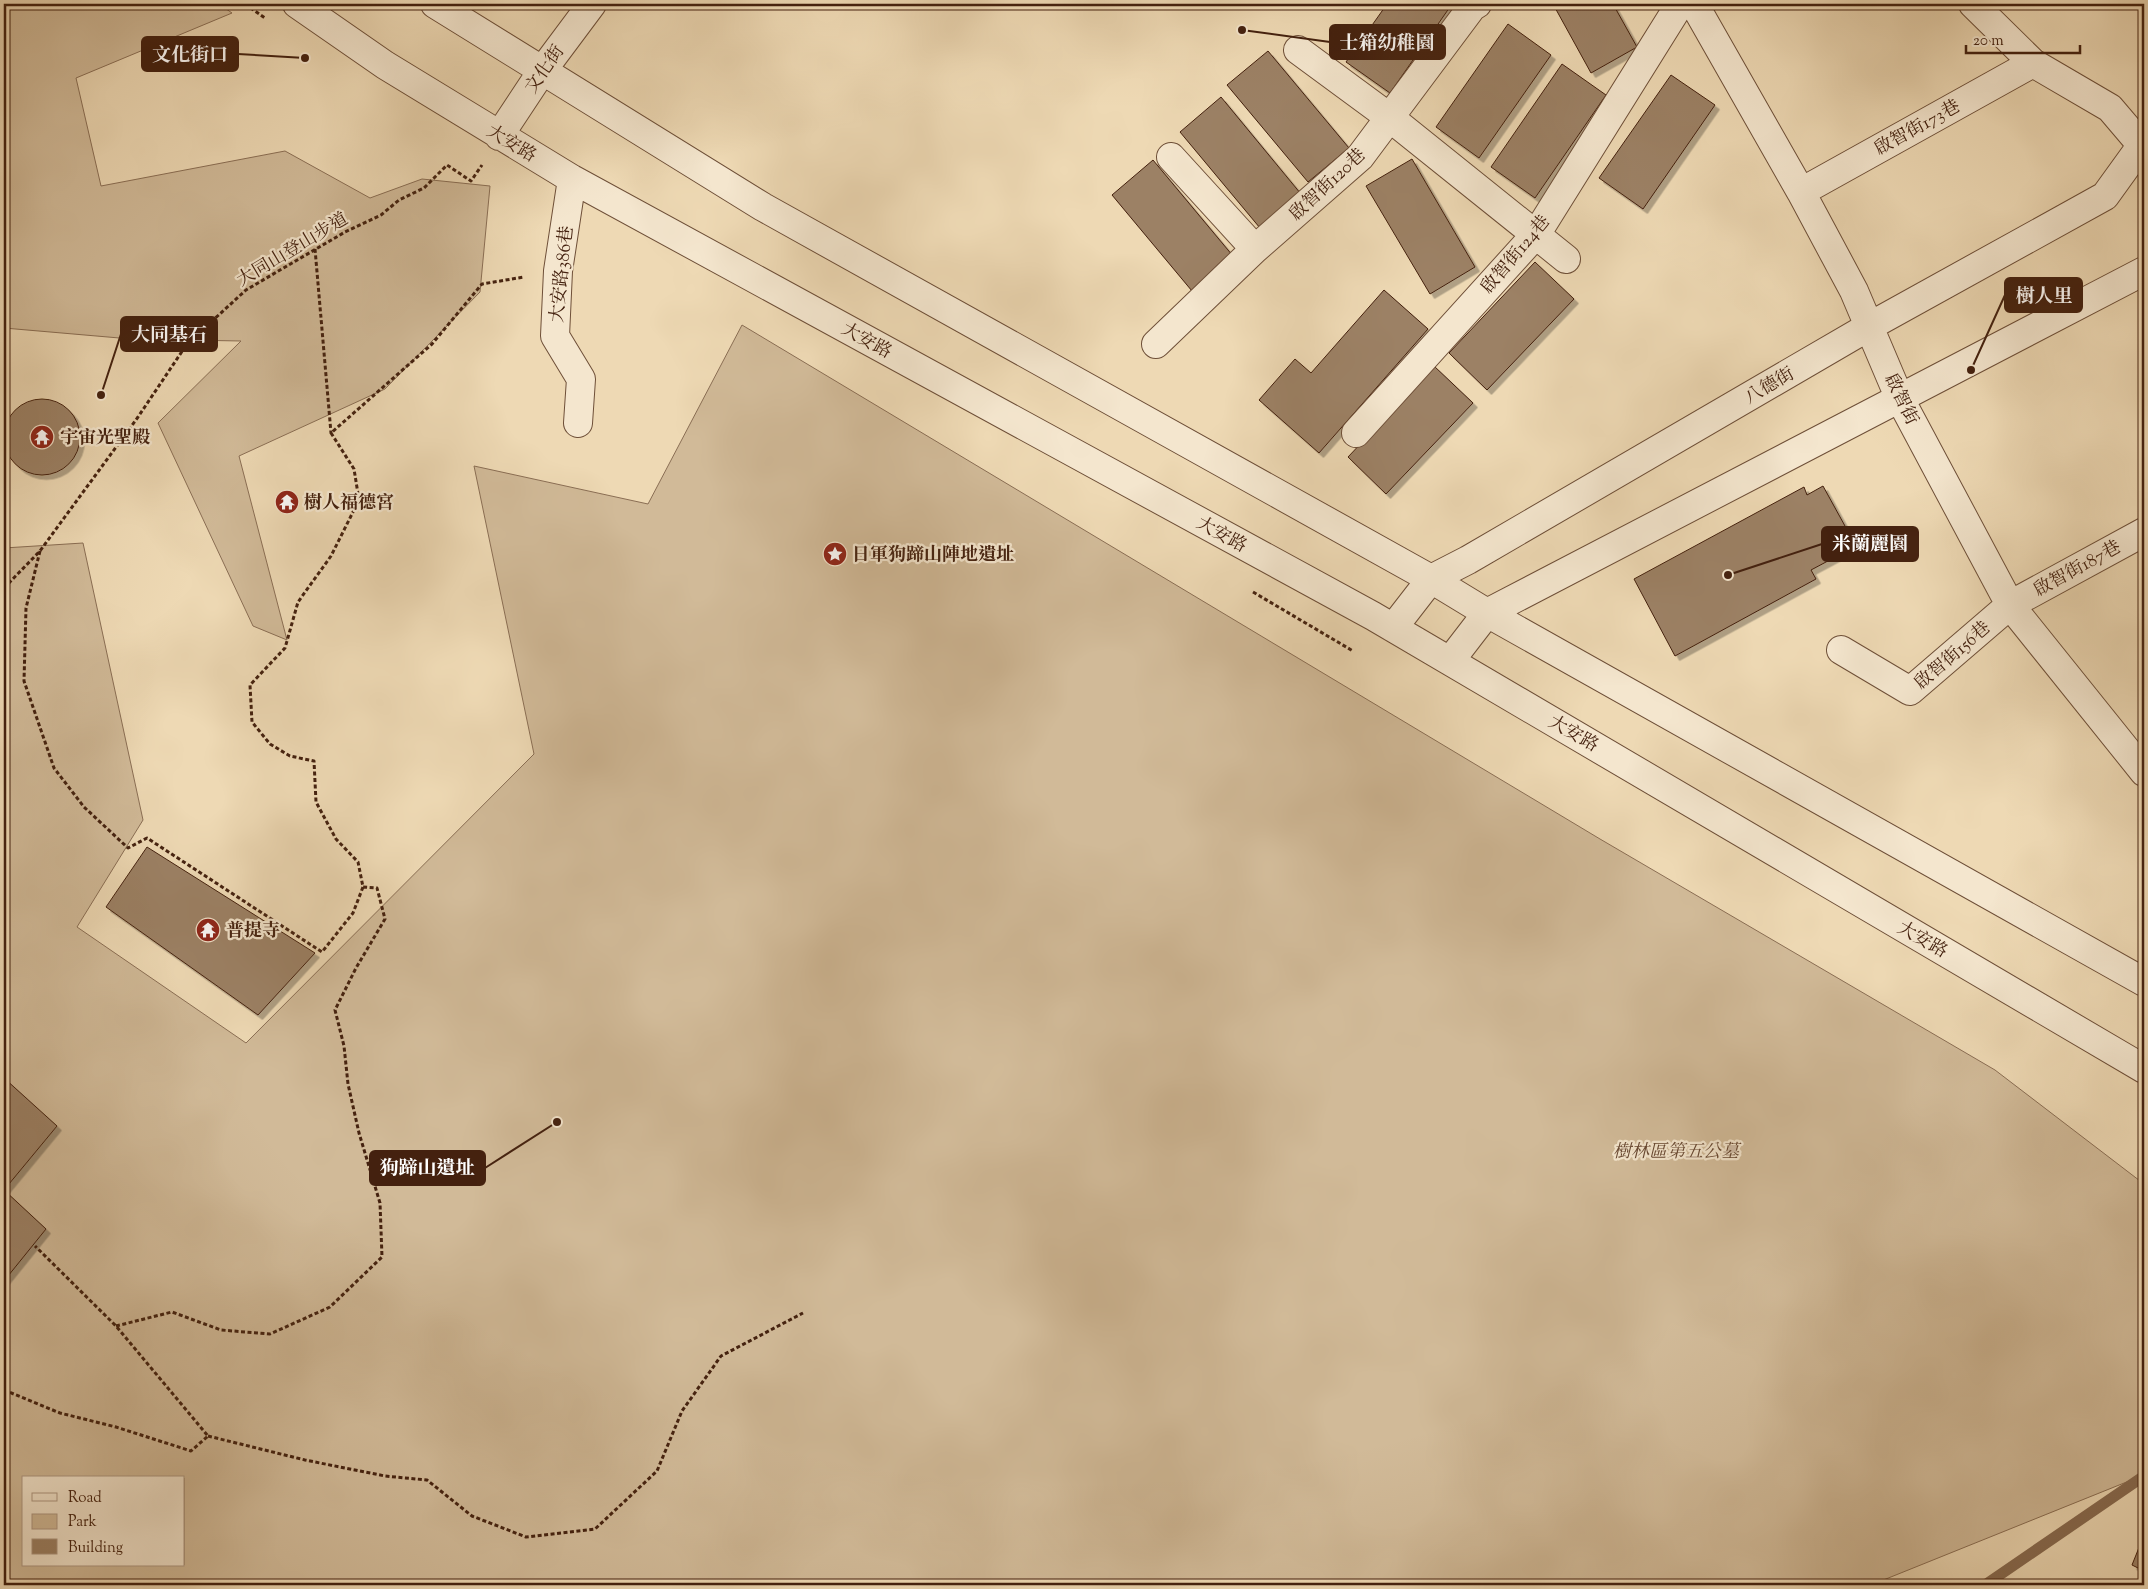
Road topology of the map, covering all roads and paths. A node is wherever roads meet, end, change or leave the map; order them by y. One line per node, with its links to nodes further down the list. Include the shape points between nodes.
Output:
1 (297, 4): 12 (street, 大安路, via 386,66)
2 (435, 4): 10 (street)
3 (592, 4): 10 (street, 文化街)
4 (1477, 4): 11 (street, 啟智街120巷)
5 (1680, 4): 18 (street, 啟智街124巷)
6 (1694, 4): 17 (street, 啟智街)
7 (1973, 4): 9 (street)
8 (1298, 50): 11 (street)
9 (2033, 63): 13 (street, via 2110,108); 17 (street, 啟智街173巷)
10 (542, 71): 12 (street, 文化街); 32 (street, via 763,207)
11 (1389, 117): 18 (street); 20 (street, 啟智街120巷, via 1360,157)
12 (499, 136): 16 (street, 大安路)
13 (2143, 145): 24 (street, 八德街, via 2105,196)
14 (1171, 157): 20 (street)
15 (483, 165): 19 (path, 大同山登山步道, via 472,181 447,165 424,188 399,200 381,215)
16 (572, 179): 22 (street, 大安路386巷); 36 (street, 大安路)
17 (1801, 192): 24 (street, 啟智街)
18 (1537, 234): 21 (street); 28 (street, 啟智街124巷)
19 (315, 249): 29 (path); 31 (path, 大同山登山步道, via 246,290 187,344)
20 (1255, 249): 25 (street, 啟智街120巷)
21 (1566, 258)
22 (558, 271): 27 (street, 大安路386巷, via 555,336 581,379); 29 (path, via 482,284 432,344)
23 (2144, 271): 26 (street)
24 (1870, 326): 26 (street, 啟智街); 32 (street, 八德街)
25 (1156, 344)
26 (1899, 398): 34 (street, 啟智街); 35 (street)
27 (578, 423)
28 (1356, 432)
29 (331, 433): 40 (path, via 354,469 359,500 331,556 298,602 285,648 250,685 252,722 270,744 290,756 314,761 316,802 336,839 358,862)
30 (2144, 532): 34 (street, 啟智街187巷)
31 (40, 551): 33 (path, 大同山登山步道); 40 (path, via 26,608 24,681 54,768 84,807 128,848 146,838 322,952 353,913)
32 (1431, 579): 35 (street); 36 (street, 八德街)
33 (4, 588)
34 (2010, 605): 37 (street, 啟智街156巷, via 1910,691); 39 (street, 啟智街)
35 (1487, 613): 38 (street); 41 (street)
36 (1393, 628): 38 (street, 大安路)
37 (1841, 650)
38 (1450, 661): 42 (street, 大安路)
39 (2143, 768)
40 (363, 887): 45 (path, via 377,888 385,919 335,1010 359,1133 380,1202 382,1257 330,1307 270,1334 221,1330 172,1312)
41 (2144, 982)
42 (2144, 1069)
43 (35, 1246): 45 (path)
44 (803, 1313): 47 (path, via 721,1356 682,1411 657,1471 595,1529 526,1537 472,1516 427,1480 385,1476 314,1462)
45 (116, 1326): 47 (path)
46 (4, 1390): 47 (path, via 60,1413 191,1451)
47 (208, 1436)

